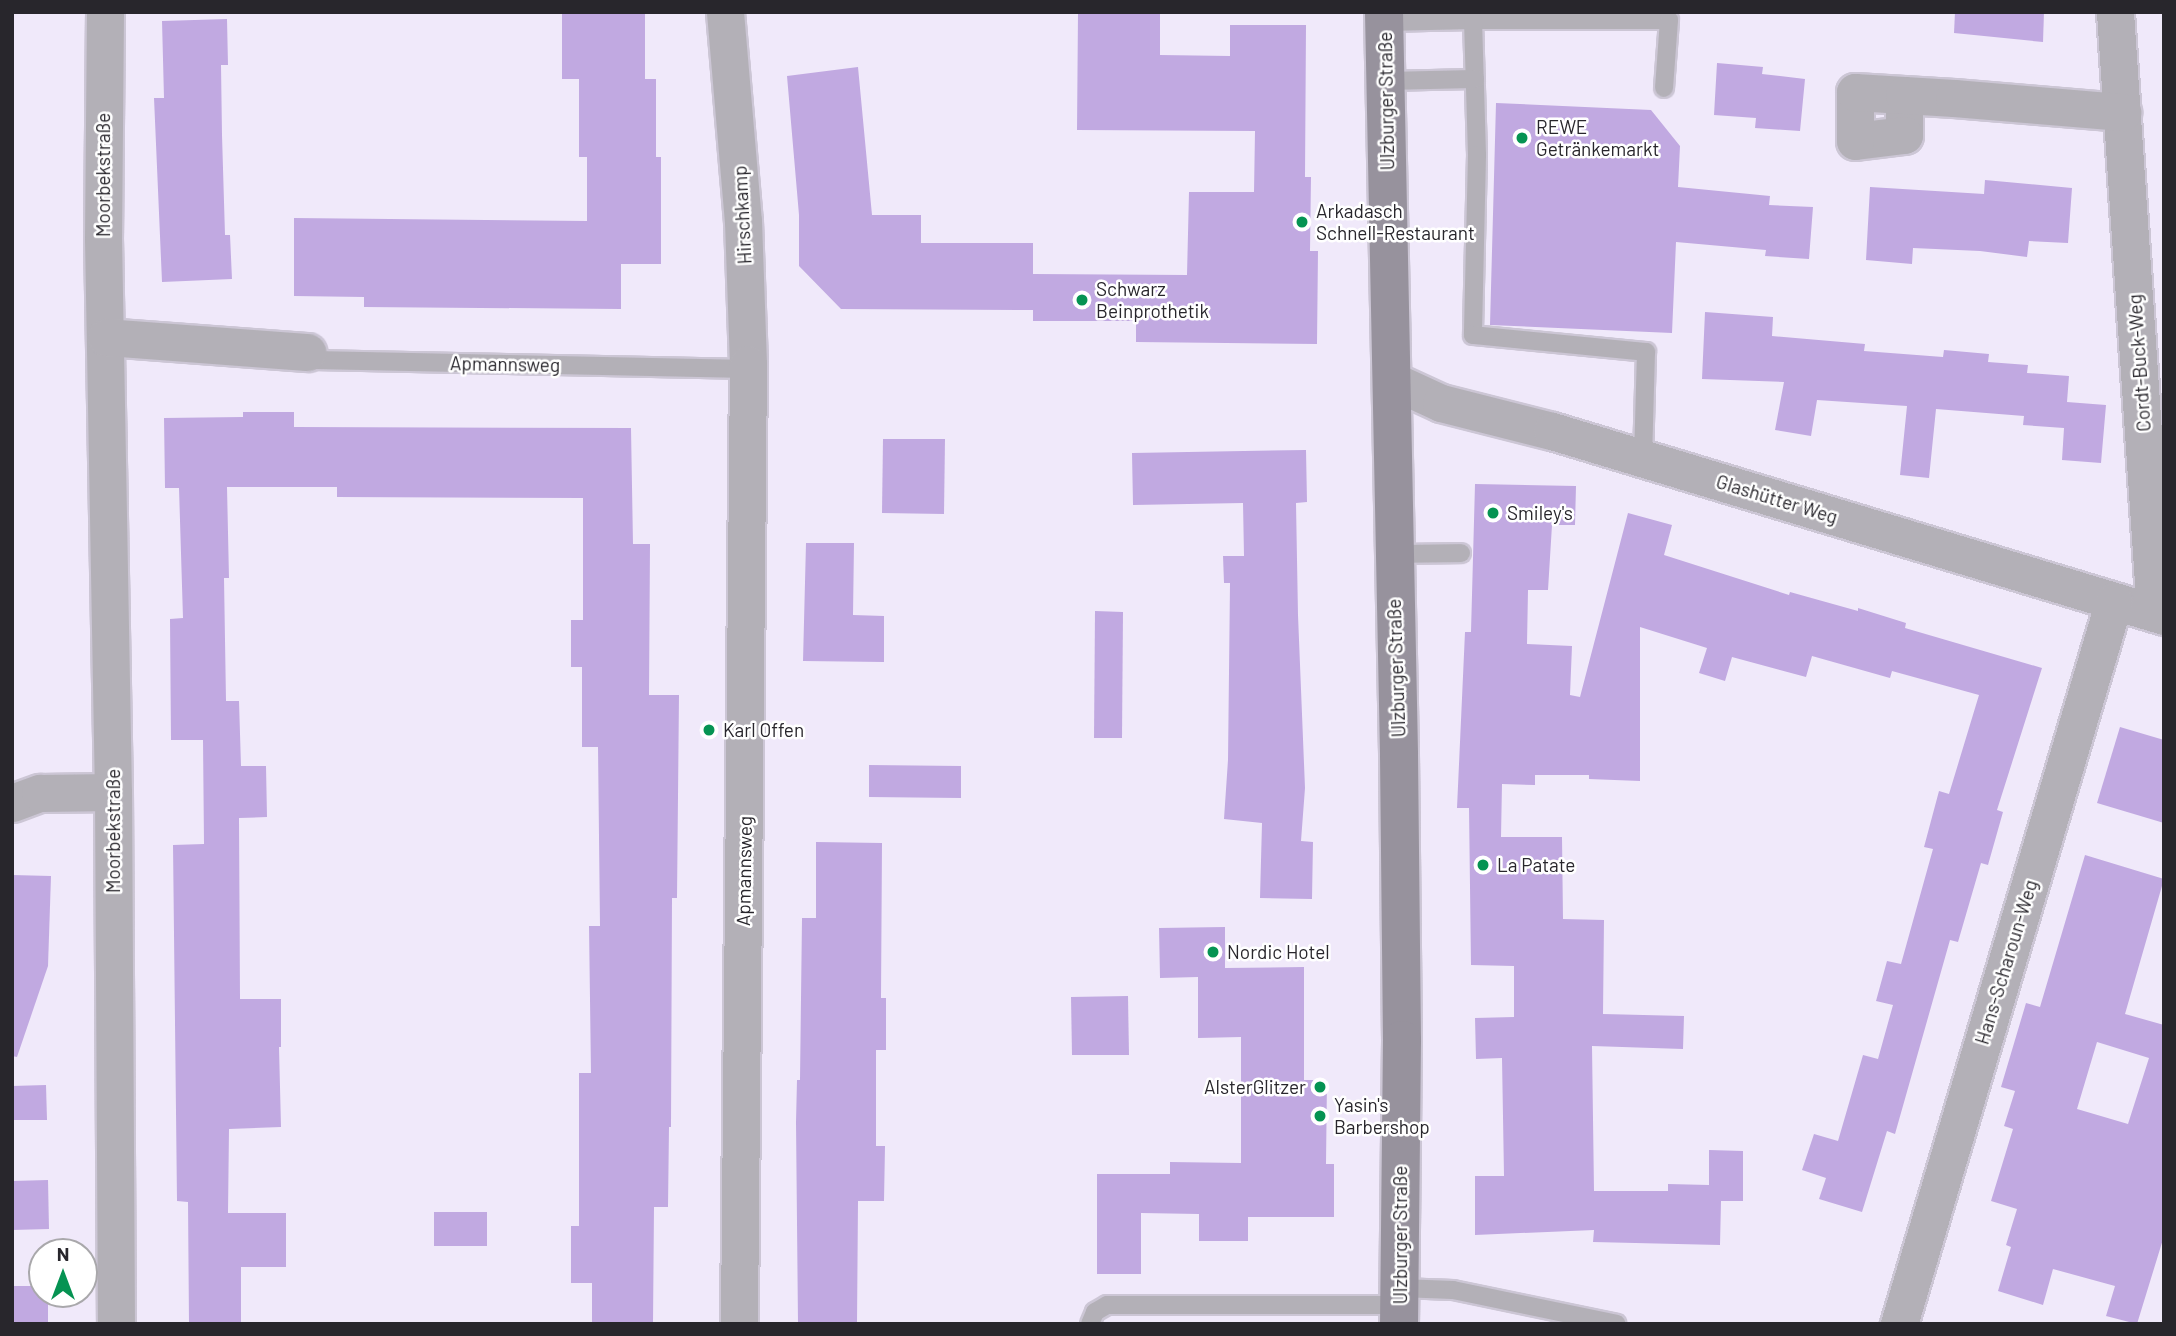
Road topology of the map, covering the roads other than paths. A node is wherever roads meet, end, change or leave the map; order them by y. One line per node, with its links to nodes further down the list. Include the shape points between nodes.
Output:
1 (105, 12): 11 (street, Moorbekstraße)
2 (725, 12): 13 (street, Hirschkamp, via 743,221)
3 (2115, 12): 10 (street, Cordt-Buck-Weg)
4 (1384, 17): 5 (lane); 7 (main road, Ulzburger Straße)
5 (1473, 20): 6 (lane); 8 (lane, via 1669,20)
6 (1475, 79): 7 (lane); 16 (lane, via 1473,335 1646,352)
7 (1385, 80): 14 (main road, Ulzburger Straße)
8 (1664, 88)
9 (1904, 95): 10 (street)
10 (2122, 112): 20 (street, Cordt-Buck-Weg)
11 (106, 337): 12 (street); 21 (street, Moorbekstraße)
12 (307, 352): 13 (lane, Apmannsweg, via 314,360)
13 (748, 369): 15 (street, Hirschkamp)
14 (1391, 380): 16 (street, Glashütter Weg, via 1441,403); 18 (main road, Ulzburger Straße)
15 (747, 418): 25 (street, Apmannsweg)
16 (1643, 459): 19 (street, Glashütter Weg)
17 (1461, 553): 18 (lane)
18 (1393, 554): 23 (main road, Ulzburger Straße, via 1402,1040)
19 (2114, 601): 20 (street, Glashütter Weg); 28 (street, Hans-Scharoun-Weg)
20 (2160, 615)
21 (113, 792): 22 (street, via 40,793); 24 (street, Moorbekstraße)
22 (12, 803)
23 (1400, 1305): 26 (lane, via 1107,1305 1095,1312); 27 (lane, via 1453,1290)
24 (116, 1324)
25 (739, 1324)
26 (1090, 1324)
27 (1617, 1324)
28 (1899, 1324)

